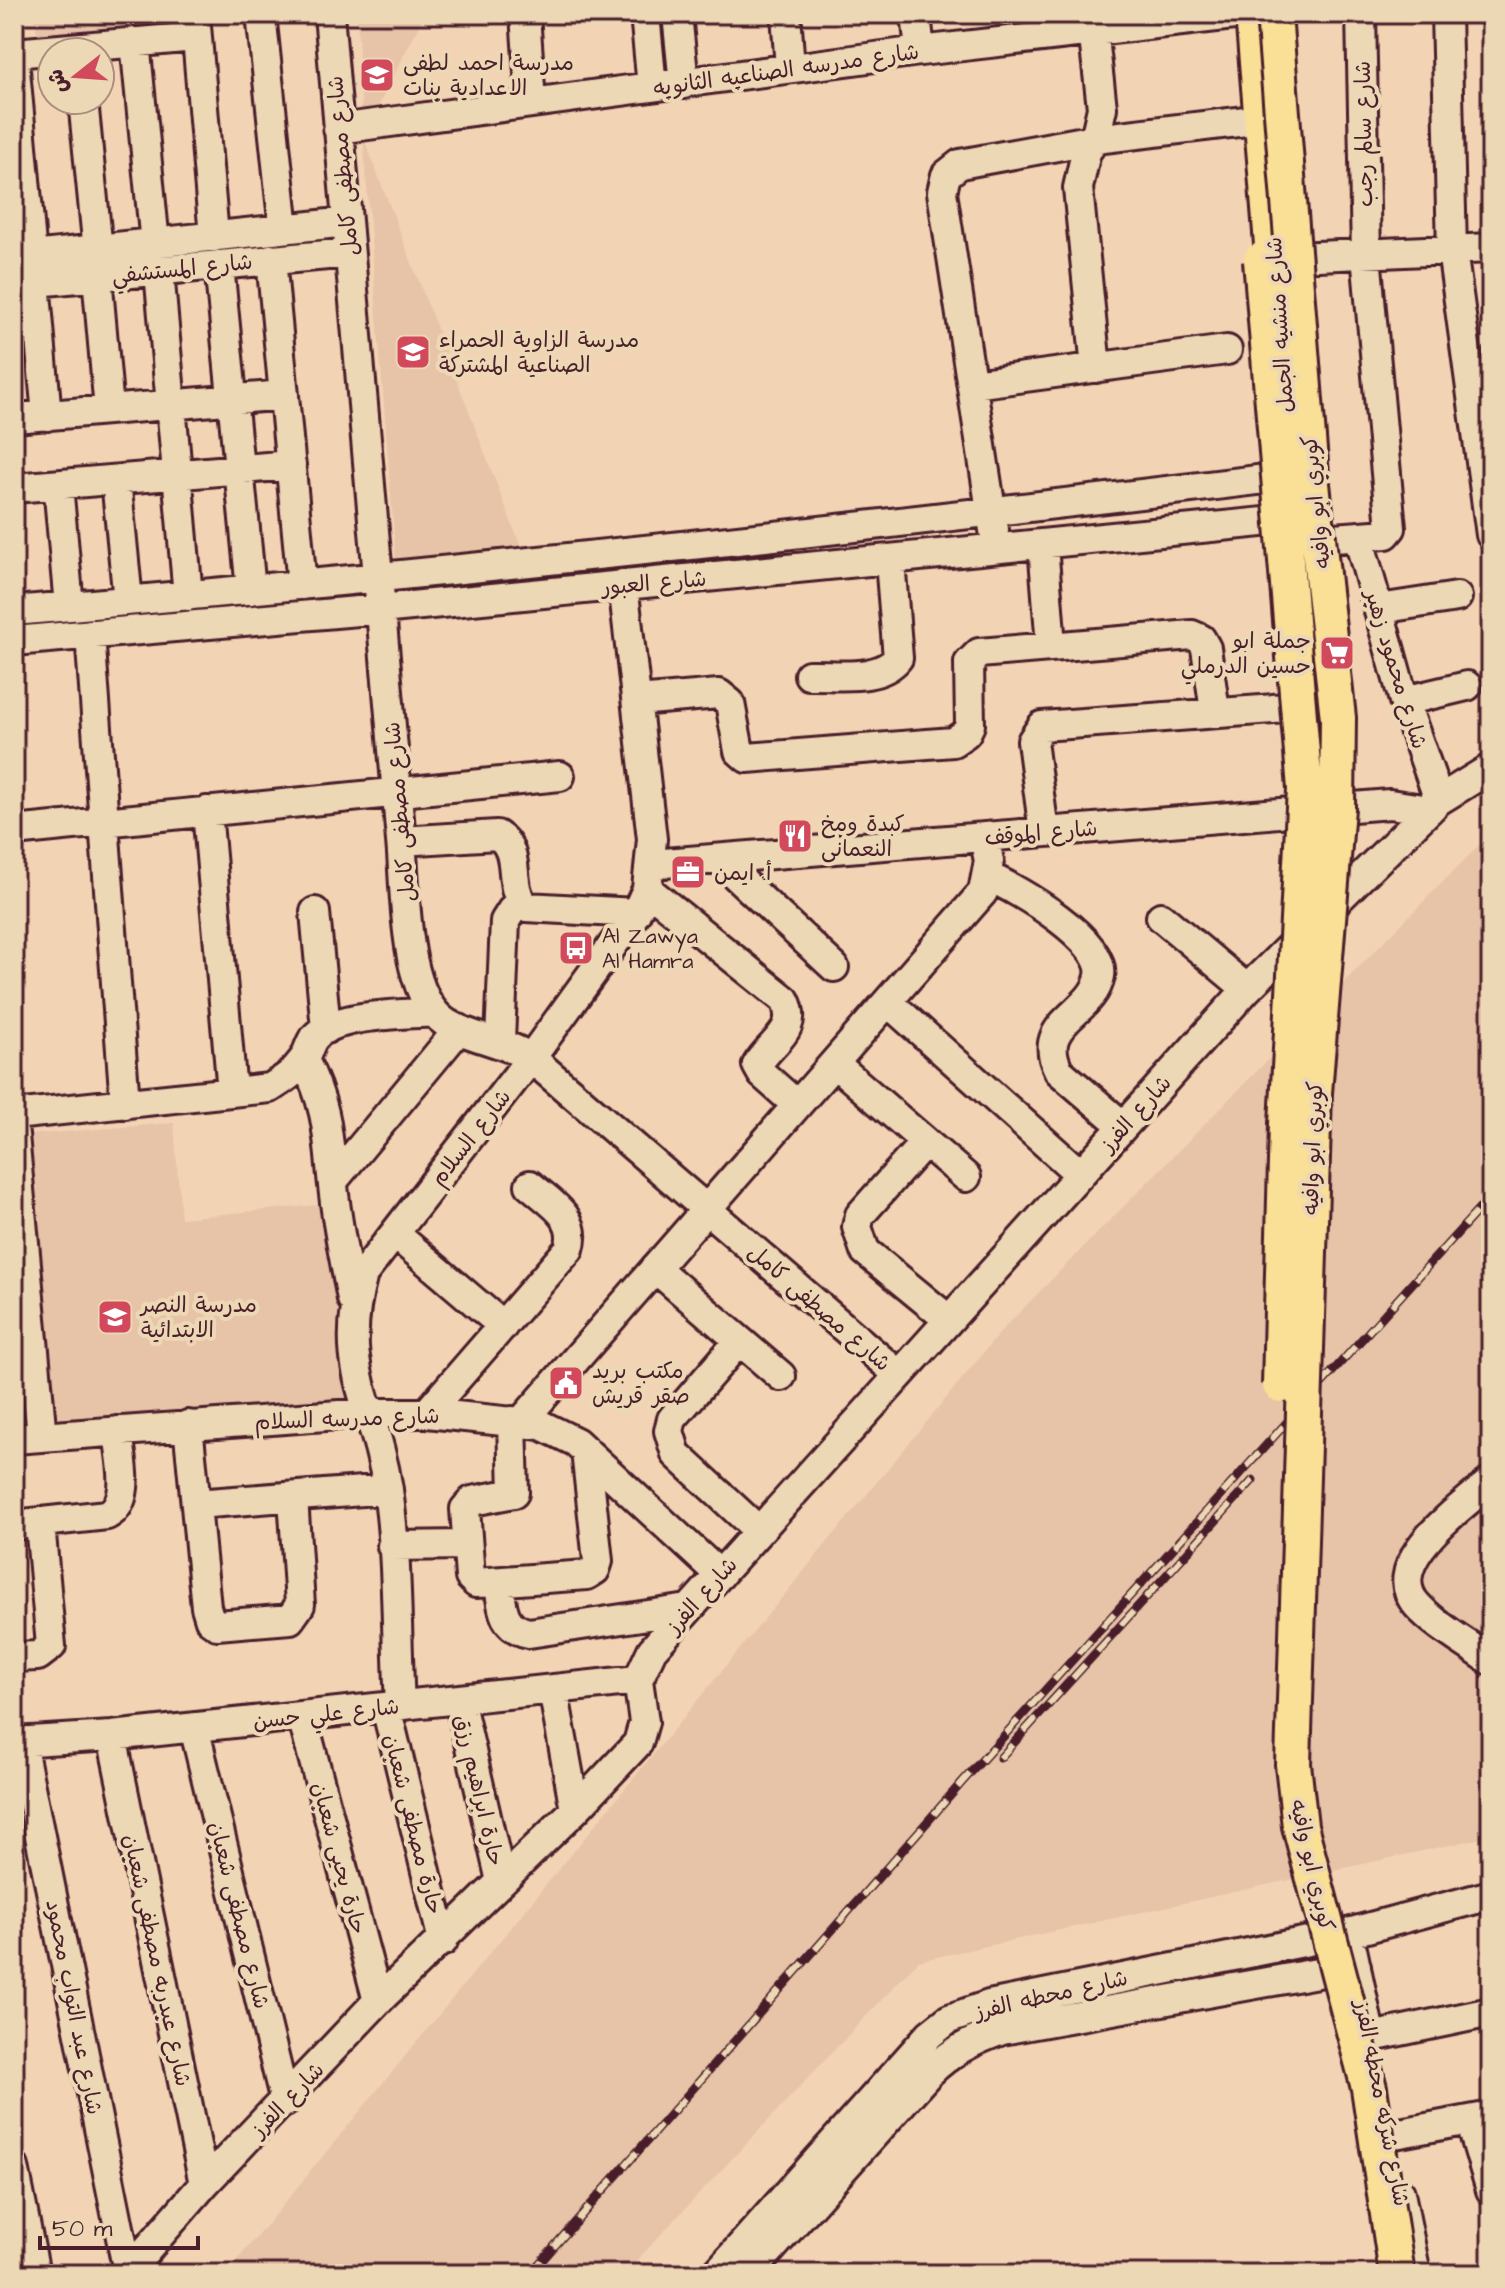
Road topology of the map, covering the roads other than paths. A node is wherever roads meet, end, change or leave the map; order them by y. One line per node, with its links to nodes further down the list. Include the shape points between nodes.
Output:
1 (261, 14): 30 (street)
2 (329, 14): 27 (street, شارع مصطفى كامل)
3 (525, 14): 24 (street)
4 (645, 14): 23 (street)
5 (677, 14): 22 (street)
6 (786, 14): 21 (street)
7 (916, 14): 17 (street)
8 (1234, 14): 13 (street, شارع مدرسه الصناعيه الثانويه); 26 (main road, شارع منشيه الجمل)
9 (1253, 14): 38 (main road, شارع منشيه الجمل)
10 (1274, 14): 188 (main road, كوبري ابو وافيه, bridge, via 1311,475 1338,718 1337,808 1314,1093 1293,1764 1300,1826 1369,2088)
11 (1361, 14): 35 (street, شارع سالم رجب)
12 (1446, 14): 33 (street)
13 (1074, 25): 17 (street, شارع مدرسه الصناعيه الثانويه); 28 (street, via 1102,108)
14 (196, 26): 15 (street); 31 (street)
15 (135, 42): 16 (street); 36 (street)
16 (116, 45)
17 (920, 51): 21 (street, شارع مدرسه الصناعيه الثانويه)
18 (36, 52): 19 (street)
19 (14, 53)
20 (14, 59): 41 (street)
21 (790, 68): 22 (street, شارع مدرسه الصناعيه الثانويه)
22 (684, 84): 23 (street, شارع مدرسه الصناعيه الثانويه)
23 (652, 87): 24 (street, شارع مدرسه الصناعيه الثانويه)
24 (531, 103): 27 (street, شارع مدرسه الصناعيه الثانويه)
25 (84, 116): 39 (street)
26 (1246, 121): 28 (street); 38 (main road, شارع منشيه الجمل)
27 (338, 129): 29 (street, شارع مصطفى كامل)
28 (1095, 139): 43 (street, via 1086,152 1078,188); 44 (street, via 960,164 946,175 942,192)
29 (347, 222): 30 (street, شارع المستشفي); 34 (street, شارع مصطفى كامل)
30 (284, 229): 31 (street, شارع المستشفي)
31 (214, 237): 36 (street, شارع المستشفي)
32 (1491, 248): 33 (street)
33 (1452, 250): 35 (street); 60 (street)
34 (349, 253): 37 (street, شارع المستشفي); 65 (street, شارع مصطفى كامل)
35 (1366, 255): 38 (street); 61 (street, شارع سالم رجب, via 1391,524 1386,534)
36 (157, 258): 39 (street, شارع المستشفي); 40 (street, شارع المستشفي); 47 (street)
37 (271, 259): 40 (street, شارع المستشفي); 45 (street)
38 (1268, 259): 54 (main road, شارع منشيه الجمل); 187 (main road, كوبري ابو وافيه, bridge, via 1305,789 1287,1124 1272,1762 1286,1865 1347,2092)
39 (98, 264): 41 (street, شارع المستشفي); 48 (street)
40 (219, 265): 46 (street)
41 (24, 270): 49 (street)
42 (1227, 350): 43 (street)
43 (1096, 368): 44 (street)
44 (973, 384): 58 (street)
45 (284, 395): 46 (street); 51 (street)
46 (232, 399): 47 (street); 52 (street)
47 (171, 405): 48 (street); 53 (street)
48 (109, 410): 49 (street)
49 (47, 416): 50 (street)
50 (14, 418)
51 (291, 465): 52 (street); 67 (street)
52 (239, 470): 53 (street); 68 (street)
53 (177, 475): 55 (street); 69 (street)
54 (1290, 476): 58 (street, شارع العبور); 59 (main road, شارع منشيه الجمل)
55 (116, 480): 56 (street); 71 (street)
56 (58, 485): 57 (street); 72 (street)
57 (14, 488)
58 (991, 513): 63 (street); 65 (street, شارع العبور)
59 (1295, 530): 61 (street, شارع العبور); 62 (street, شارع العبور); 83 (main road, شارع منشيه الجمل)
60 (1491, 535)
61 (1358, 536): 74 (street, شارع محمود زهير)
62 (1043, 545): 63 (street, شارع العبور); 78 (street)
63 (997, 549): 64 (street, شارع العبور)
64 (890, 561): 66 (street, شارع العبور); 79 (street, via 898,658 877,673)
65 (378, 578): 67 (street, شارع العبور); 73 (street, شارع مصطفى كامل)
66 (623, 584): 73 (street, شارع العبور); 81 (street)
67 (302, 585): 68 (street, شارع العبور)
68 (251, 590): 69 (street, شارع العبور)
69 (188, 596): 71 (street, شارع العبور)
70 (1457, 597): 74 (street)
71 (128, 601): 72 (street, شارع العبور)
72 (69, 606): 75 (street, شارع العبور)
73 (381, 609): 76 (street, شارع العبور); 87 (street, شارع مصطفى كامل)
74 (1379, 609): 82 (street, شارع محمود زهير)
75 (14, 611)
76 (90, 634): 77 (street, شارع العبور); 91 (street)
77 (14, 641)
78 (1051, 646): 81 (street, via 986,651 973,657 968,670 970,725 953,742 747,758 739,751 730,703 719,694); 84 (street, via 1192,635 1206,648)
79 (809, 675)
80 (1467, 686): 82 (street)
81 (637, 701): 98 (street)
82 (1404, 701): 88 (street, شارع محمود زهير)
83 (1314, 706): 84 (street); 89 (main road, شارع منشيه الجمل)
84 (1215, 711): 93 (street, via 1042,726 1032,741)
85 (1491, 768): 88 (street, شارع الفرز)
86 (560, 776): 87 (street)
87 (397, 792): 90 (street); 95 (street, شارع مصطفى كامل)
88 (1434, 805): 89 (street, شارع الموقف); 102 (street, شارع الفرز)
89 (1319, 810): 93 (street, شارع الموقف); 102 (main road, شارع منشيه الجمل)
90 (207, 811): 91 (street); 113 (street)
91 (103, 822): 92 (street); 114 (street)
92 (14, 831)
93 (1044, 832): 94 (street, شارع الموقف)
94 (984, 837): 96 (street, شارع الموقف); 97 (street)
95 (401, 841): 99 (street, via 497,835 512,853); 106 (street, شارع مصطفى كامل, via 413,963)
96 (718, 859): 98 (street, شارع الموقف); 103 (street)
97 (989, 877): 105 (street, via 983,892); 117 (street, via 1035,900 1100,962 1096,987 1054,1035 1053,1060)
98 (645, 889): 99 (street, شارع الموقف, via 531,909); 110 (street, شارع السلام); 115 (street, via 785,1000 789,1029 757,1065)
99 (521, 903): 109 (street, via 505,921)
100 (315, 912): 107 (street)
101 (1161, 917): 104 (street)
102 (1315, 924): 104 (street, شارع الفرز)
103 (834, 967)
104 (1247, 989): 117 (street, شارع الفرز)
105 (888, 1002): 112 (street); 120 (street)
106 (433, 1012): 107 (street, via 347,1020); 108 (street, شارع مصطفى كامل)
107 (326, 1029): 111 (street, via 314,1038)
108 (459, 1029): 109 (street, شارع مصطفى كامل); 122 (street)
109 (500, 1041): 110 (street, شارع مصطفى كامل)
110 (531, 1058): 125 (street, شارع مصطفى كامل); 126 (street, شارع السلام)
111 (304, 1060): 113 (street, via 270,1088); 122 (street, via 329,1123)
112 (834, 1063): 115 (street); 119 (street)
113 (232, 1092): 114 (street)
114 (125, 1104): 116 (street)
115 (797, 1105): 125 (street)
116 (14, 1115)
117 (1123, 1126): 120 (street, شارع الفرز)
118 (14, 1135): 124 (street)
119 (925, 1142): 121 (street); 130 (street, via 860,1215 859,1239 865,1251)
120 (1080, 1174): 130 (street, شارع الفرز)
121 (966, 1177)
122 (333, 1181): 129 (street)
123 (530, 1185): 131 (street, via 570,1220 574,1235 569,1249)
124 (17, 1196): 128 (street)
125 (706, 1209): 127 (street); 133 (street, شارع مصطفى كامل)
126 (395, 1234): 129 (street, شارع السلام, via 363,1274); 131 (street)
127 (655, 1268): 132 (street); 137 (street)
128 (20, 1271): 140 (street)
129 (354, 1308): 135 (street, شارع السلام, via 351,1342)
130 (949, 1320): 133 (street, شارع الفرز)
131 (503, 1326): 136 (street)
132 (739, 1341): 134 (street); 148 (street, via 672,1419 669,1431 676,1454)
133 (899, 1375): 148 (street, شارع الفرز)
134 (781, 1376)
135 (366, 1413): 136 (street, شارع مدرسه السلام); 138 (street, شارع مدرسه السلام); 144 (street, شارع السلام)
136 (427, 1413): 137 (street, شارع مدرسه السلام)
137 (517, 1421): 142 (street, شارع مدرسه السلام, via 559,1432); 149 (street, via 514,1493 468,1505)
138 (188, 1425): 139 (street, شارع مدرسه السلام); 146 (street)
139 (118, 1431): 140 (street, شارع مدرسه السلام); 147 (street, via 124,1493 116,1511)
140 (42, 1437): 141 (street, شارع مدرسه السلام)
141 (14, 1439)
142 (586, 1451): 151 (street, شارع مدرسه السلام); 152 (street, via 595,1570)
143 (1491, 1481): 155 (street, via 1412,1556 1407,1585 1415,1603 1431,1618)
144 (388, 1489): 145 (street); 150 (street, شارع السلام)
145 (293, 1497): 146 (street); 146 (street, via 297,1613 290,1619 226,1626 210,1620 206,1607)
146 (196, 1504)
147 (27, 1524): 154 (street, via 51,1646 38,1656)
148 (759, 1531): 151 (street, شارع الفرز)
149 (466, 1545): 150 (street); 152 (street, via 472,1580)
150 (392, 1546): 159 (street, شارع السلام)
151 (720, 1575): 153 (street, شارع الفرز)
152 (499, 1582): 153 (street, via 509,1625 529,1633)
153 (688, 1609): 156 (street, شارع الفرز, via 652,1650)
154 (14, 1657)
155 (1491, 1661)
156 (638, 1680): 157 (street, شارع علي حسن); 164 (street, شارع الفرز, via 644,1722 638,1743)
157 (553, 1689): 158 (street, شارع علي حسن); 164 (street)
158 (459, 1699): 159 (street, شارع علي حسن); 165 (street, حارة ابراهيم رزق)
159 (393, 1706): 160 (street, شارع علي حسن); 168 (street, حارة مصطفى شعبان)
160 (302, 1716): 161 (street, شارع علي حسن); 171 (street, حارة يحيى شعبان)
161 (194, 1727): 162 (street, شارع علي حسن); 175 (street, شارع مصطفى شعبان)
162 (112, 1736): 163 (street, شارع علي حسن); 179 (street, شارع عبدربه مصطفى شعبان)
163 (18, 1742): 183 (street, شارع عبد التواب محمود)
164 (575, 1810): 165 (street, شارع الفرز)
165 (501, 1881): 168 (street, شارع الفرز)
166 (1491, 1895): 167 (street, شارع محطه الفرز)
167 (1348, 1933): 169 (street, شارع شركه محطه الفرز); 170 (street, شارع محطه الفرز)
168 (443, 1941): 171 (street, شارع الفرز)
169 (1356, 1966): 173 (street, شارع محطه الفرز); 174 (street, شارع شركه محطه الفرز)
170 (1078, 1987): 173 (street); 182 (street, شارع محطه الفرز, via 989,2005 949,2019 930,2034)
171 (378, 2001): 175 (street, شارع الفرز)
172 (1491, 2012): 174 (street)
173 (1083, 2016): 182 (street, شارع محطه الفرز, via 1002,2030 943,2059)
174 (1371, 2037): 177 (street, شارع شركه محطه الفرز)
175 (285, 2102): 179 (street, شارع الفرز)
176 (1481, 2118): 177 (street); 180 (street)
177 (1389, 2135): 189 (street, شارع شركه محطه الفرز)
178 (14, 2167): 181 (street)
179 (204, 2184): 183 (street, شارع الفرز)
180 (1491, 2190)
181 (18, 2212): 184 (street)
182 (764, 2238): 185 (street, شارع محطه الفرز); 186 (street, شارع محطه الفرز)
183 (127, 2273)
184 (35, 2274)
185 (716, 2274)
186 (749, 2274)
187 (1373, 2274)
188 (1397, 2274)
189 (1416, 2274)

